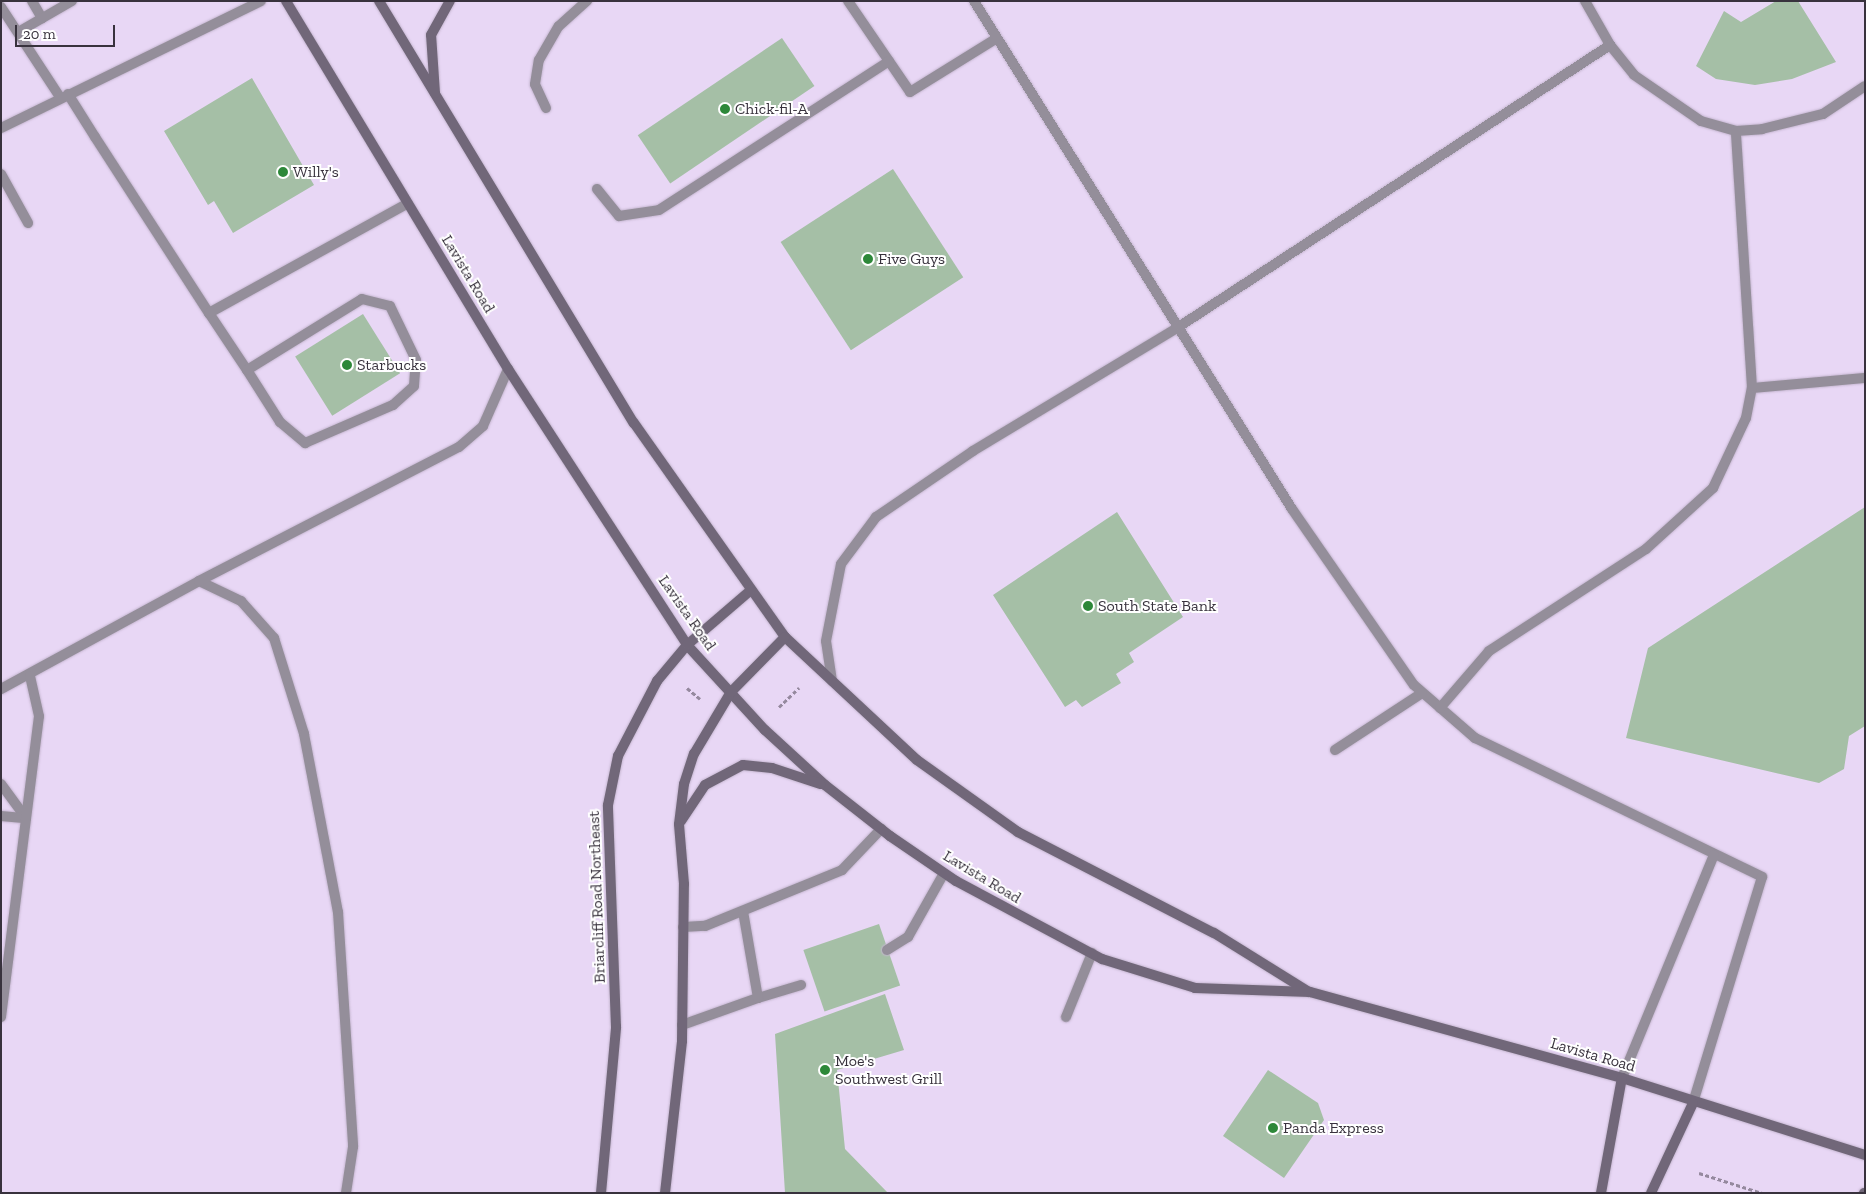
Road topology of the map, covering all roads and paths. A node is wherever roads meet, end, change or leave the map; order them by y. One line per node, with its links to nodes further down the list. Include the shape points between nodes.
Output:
1 (32, 1): 12 (street)
2 (72, 1): 12 (street)
3 (261, 1): 18 (street)
4 (286, 1): 25 (main road, Lavista Road)
5 (380, 1): 19 (main road, Lavista Road)
6 (450, 1): 19 (main road, via 431,35)
7 (587, 1): 20 (street, via 559,26 538,60 535,84)
8 (848, 1): 16 (street)
9 (974, 1): 14 (street)
10 (1585, 1): 15 (street)
11 (1, 7): 13 (street)
12 (42, 18): 13 (street)
13 (20, 31): 18 (street)
14 (997, 38): 16 (street, via 910,92); 28 (street)
15 (1610, 45): 22 (street, via 1634,74 1665,98 1701,121); 28 (street)
16 (889, 60): 24 (street, via 658,210 619,216)
17 (1865, 86): 22 (street, via 1823,114 1762,129)
18 (64, 96): 21 (street); 27 (street)
19 (436, 96): 34 (main road, Lavista Road, via 634,424)
20 (546, 108)
21 (1, 128)
22 (1736, 131): 32 (street)
23 (1, 174): 26 (street)
24 (597, 189)
25 (408, 203): 27 (street); 29 (main road, Lavista Road)
26 (28, 223)
27 (210, 313): 30 (street)
28 (1180, 326): 38 (street, via 974,451 876,517 841,564 826,641); 43 (street, via 1292,509)
29 (508, 369): 33 (street, via 483,426 460,447); 36 (main road, Lavista Road)
30 (247, 370): 30 (street, via 280,422 305,444 393,404 414,386 416,360 390,306 362,299)
31 (1865, 378): 32 (street)
32 (1752, 388): 46 (street, via 1746,418 1713,488 1646,549 1489,651)
33 (199, 581): 37 (street); 70 (street, via 241,600 274,638 304,734 338,912 353,1147)
34 (752, 590): 35 (main road, Lavista Road); 36 (main road, Briarcliff Road Northeast)
35 (785, 637): 38 (main road, Lavista Road); 42 (main road)
36 (687, 645): 42 (main road, Lavista Road); 71 (main road, Briarcliff Road Northeast, via 657,681 618,756 608,805 616,1027)
37 (30, 676): 41 (street); 51 (street, via 39,716)
38 (832, 681): 61 (main road, Lavista Road, via 917,760 1018,832 1214,933)
39 (687, 688): 44 (path)
40 (799, 688): 45 (path)
41 (1, 690)
42 (731, 692): 49 (main road, Lavista Road); 52 (main road, via 694,754)
43 (1422, 693): 46 (street); 47 (street)
44 (703, 701)
45 (779, 707)
46 (1440, 708): 54 (street, via 1475,738)
47 (1335, 750)
48 (1, 784): 51 (street)
49 (825, 786): 52 (main road, via 772,768 743,765 705,785); 53 (main road, Lavista Road)
50 (1, 816): 51 (street)
51 (26, 818): 63 (street)
52 (679, 824): 57 (main road)
53 (881, 829): 55 (main road, Lavista Road); 56 (street, via 842,870)
54 (1714, 855): 66 (street); 67 (street, via 1762,877)
55 (944, 873): 58 (street, via 908,937); 59 (main road, Lavista Road)
56 (742, 911): 57 (street, via 705,926); 62 (street)
57 (683, 927): 65 (main road)
58 (887, 950)
59 (1092, 953): 61 (main road, Lavista Road, via 1195,988); 64 (street)
60 (801, 985): 62 (street)
61 (1310, 992): 66 (main road, Lavista Road)
62 (758, 998): 65 (street)
63 (1, 1017)
64 (1066, 1017)
65 (682, 1025): 72 (main road)
66 (1622, 1078): 67 (main road, Lavista Road); 73 (main road)
67 (1693, 1103): 68 (main road, Lavista Road); 74 (main road)
68 (1865, 1155)
69 (1699, 1173): 75 (path)
70 (346, 1193)
71 (601, 1193)
72 (665, 1193)
73 (1601, 1193)
74 (1651, 1193)
75 (1762, 1193)

